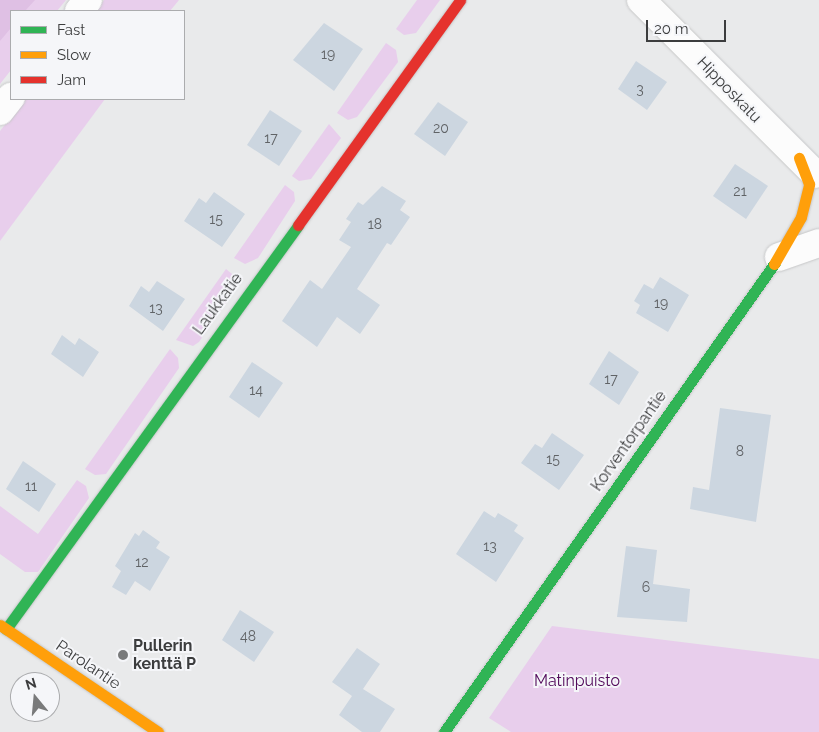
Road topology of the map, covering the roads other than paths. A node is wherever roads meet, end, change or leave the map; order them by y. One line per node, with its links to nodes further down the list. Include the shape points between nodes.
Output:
1 (88, 0): 4 (street)
2 (460, 0): 11 (street, Laukkatie)
3 (641, 0): 7 (street, Hipposkatu)
4 (80, 10)
5 (10, 98): 6 (street)
6 (0, 111)
7 (799, 158): 8 (street, Hipposkatu); 10 (street, Korventorpantie, via 809,184 801,216)
8 (819, 179)
9 (819, 243): 10 (street)
10 (779, 257): 13 (street, Korventorpantie)
11 (3, 626): 12 (street, Parolantie)
12 (158, 732)
13 (444, 732)

